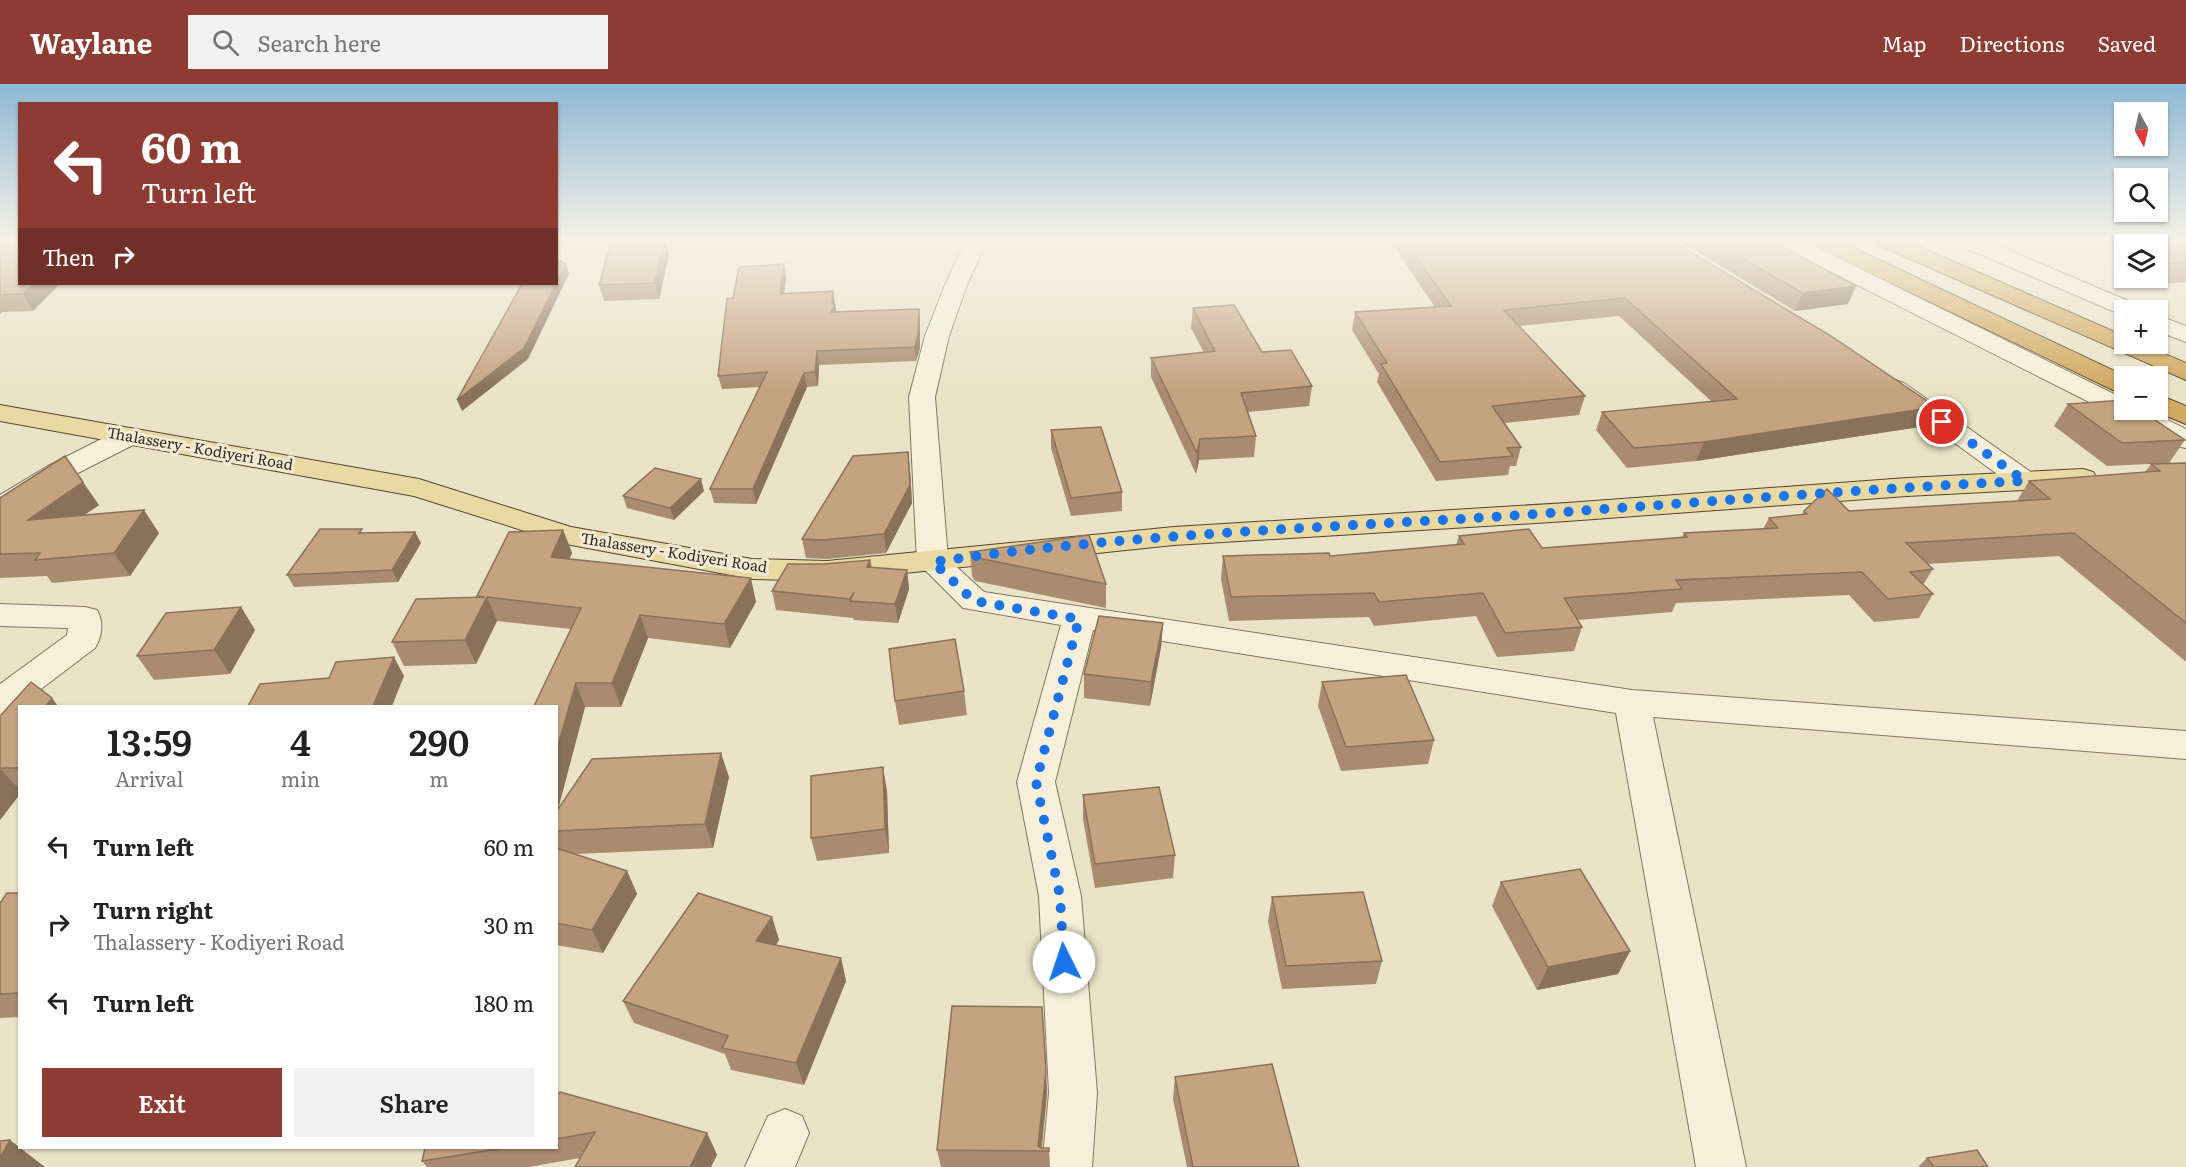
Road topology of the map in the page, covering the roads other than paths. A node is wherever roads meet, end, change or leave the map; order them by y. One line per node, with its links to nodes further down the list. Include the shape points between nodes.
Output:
1 (954, 290): 22 (street, via 937,336 922,397)
2 (1885, 290): 12 (street)
3 (1923, 290): 11 (highway)
4 (1999, 290): 10 (highway)
5 (2082, 290): 6 (street)
6 (2114, 303)
7 (2168, 327): 8 (street)
8 (2186, 335)
9 (1874, 372): 20 (street)
10 (2186, 372)
11 (2114, 381)
12 (2114, 404)
13 (2168, 407): 15 (highway)
14 (0, 412): 17 (main road, Thalassery - Kodiyeri Road)
15 (2186, 416)
16 (2147, 420): 18 (street)
17 (129, 436): 21 (street, via 58,472); 22 (main road, Thalassery - Kodiyeri Road, via 419,488 566,535 752,569 827,571)
18 (2186, 440)
19 (2106, 477): 20 (main road, Thalassery - Kodiyeri Road)
20 (2025, 481): 22 (main road, Thalassery - Kodiyeri Road, via 1174,536)
21 (0, 508)
22 (933, 562): 24 (street, via 974,601)
23 (0, 615): 25 (street, via 85,618 83,640)
24 (1079, 619): 26 (street); 28 (street, via 1036,782 1060,896 1073,1093)
25 (0, 702)
26 (1632, 703): 27 (street); 29 (street)
27 (2186, 745)
28 (1067, 1167)
29 (1721, 1167)

